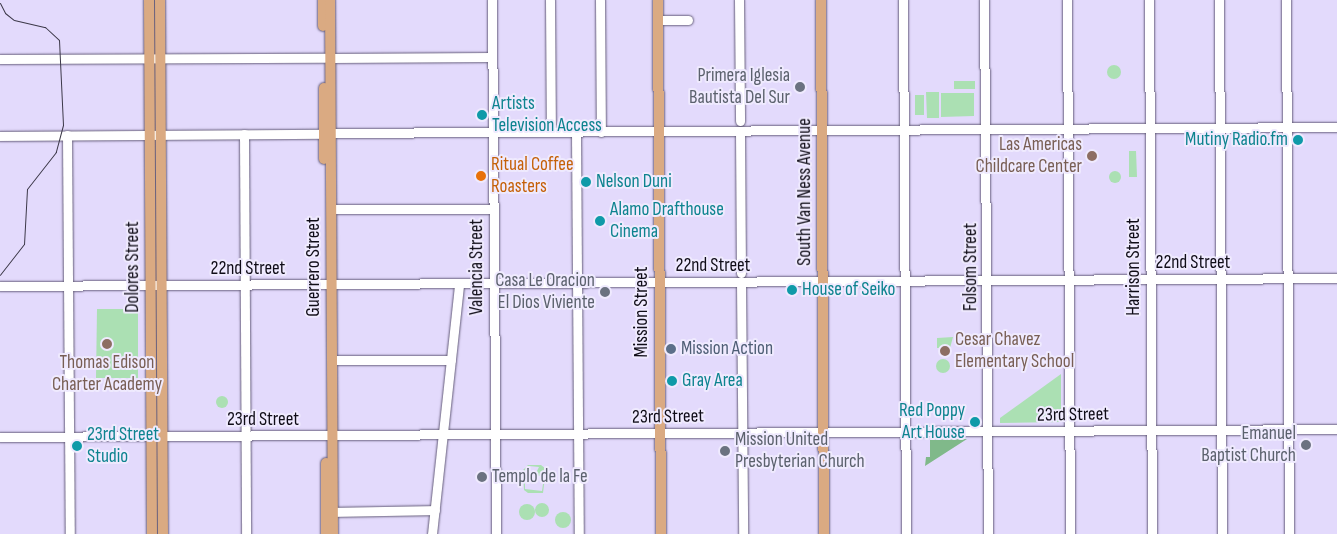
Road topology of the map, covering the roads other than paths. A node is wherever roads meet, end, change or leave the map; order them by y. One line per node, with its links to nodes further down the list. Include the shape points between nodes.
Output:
1 (148, 0): 22 (main road, Dolores Street)
2 (160, 0): 23 (main road, Dolores Street)
3 (323, 0): 20 (main road, Guerrero Street)
4 (330, 0): 20 (main road, Guerrero Street)
5 (492, 0): 19 (street, Valencia Street)
6 (550, 0): 35 (street)
7 (600, 0): 37 (street)
8 (658, 0): 17 (main road, Mission Street)
9 (739, 0): 24 (street)
10 (821, 0): 31 (main road, South Van Ness Avenue)
11 (903, 0): 32 (street)
12 (984, 0): 30 (street, Folsom Street)
13 (1067, 0): 27 (street)
14 (1149, 0): 28 (street, Harrison Street)
15 (1219, 0): 29 (street)
16 (1286, 0): 25 (street)
17 (658, 20): 18 (street); 33 (main road, Mission Street)
18 (688, 20)
19 (492, 57): 20 (street); 34 (street, Valencia Street)
20 (327, 58): 23 (street); 40 (main road, Guerrero Street)
21 (0, 59): 22 (street)
22 (149, 59): 23 (street); 38 (main road, Dolores Street)
23 (160, 59): 42 (main road, Dolores Street)
24 (740, 126): 31 (street); 33 (street); 48 (street)
25 (1287, 127): 26 (street); 29 (street); 49 (street)
26 (1337, 127)
27 (1067, 128): 28 (street); 30 (street); 54 (street)
28 (1149, 128): 29 (street); 51 (street, Harrison Street)
29 (1220, 128): 52 (street)
30 (985, 129): 32 (street); 53 (street, Folsom Street)
31 (822, 130): 32 (street); 55 (main road, South Van Ness Avenue)
32 (904, 130): 56 (street)
33 (658, 131): 37 (street); 57 (main road, Mission Street)
34 (493, 132): 35 (street); 40 (street); 44 (street, Valencia Street)
35 (551, 132): 36 (street)
36 (576, 132): 37 (street); 58 (street)
37 (601, 132)
38 (149, 134): 41 (street); 42 (street); 45 (main road, Dolores Street)
39 (244, 134): 40 (street); 42 (street); 66 (street)
40 (328, 134): 47 (main road, Guerrero Street); 61 (main road, Guerrero Street)
41 (66, 135): 43 (street); 63 (street)
42 (160, 135): 46 (main road, Dolores Street)
43 (0, 136)
44 (493, 209): 47 (street); 60 (street, Valencia Street)
45 (150, 210): 46 (main road); 64 (main road, Dolores Street)
46 (161, 210): 65 (main road, Dolores Street)
47 (331, 210): 61 (main road, Guerrero Street)
48 (741, 277): 55 (street, 22nd Street); 57 (street, 22nd Street); 77 (street)
49 (1288, 278): 50 (street, 22nd Street); 52 (street, 22nd Street); 69 (street)
50 (1337, 278)
51 (1150, 279): 52 (street, 22nd Street); 54 (street, 22nd Street); 71 (street, Harrison Street)
52 (1221, 279): 72 (street)
53 (987, 280): 54 (street, 22nd Street); 56 (street, 22nd Street); 76 (street, Folsom Street)
54 (1069, 280): 73 (street)
55 (823, 281): 56 (street, 22nd Street); 74 (main road, South Van Ness Avenue)
56 (905, 281): 75 (street)
57 (659, 282): 58 (street, 22nd Street); 78 (main road, Mission Street)
58 (576, 283): 60 (street, 22nd Street); 80 (street)
59 (459, 284): 60 (street, 22nd Street); 61 (street, 22nd Street); 68 (street)
60 (494, 284): 79 (street, Valencia Street)
61 (328, 285): 66 (street, 22nd Street); 67 (main road, Guerrero Street); 81 (main road, Guerrero Street)
62 (0, 286): 63 (street, 22nd Street)
63 (68, 286): 64 (street, 22nd Street); 87 (street)
64 (150, 286): 65 (street, 22nd Street); 83 (main road, Dolores Street)
65 (162, 286): 66 (street, 22nd Street); 84 (main road, Dolores Street)
66 (244, 286): 85 (street)
67 (332, 360): 68 (street); 81 (main road, Guerrero Street)
68 (451, 360): 82 (street)
69 (1289, 429): 70 (street, 23rd Street); 72 (street, 23rd Street); 107 (street)
70 (1337, 429)
71 (1151, 430): 72 (street, 23rd Street); 73 (street, 23rd Street); 105 (street, Harrison Street)
72 (1221, 430): 106 (street)
73 (1070, 431): 76 (street, 23rd Street); 104 (street)
74 (824, 432): 75 (street, 23rd Street); 77 (street, 23rd Street); 101 (main road, South Van Ness Avenue)
75 (906, 432): 76 (street, 23rd Street); 102 (street)
76 (987, 432): 103 (street, Folsom Street)
77 (742, 433): 78 (street, 23rd Street); 100 (street)
78 (660, 434): 80 (street, 23rd Street); 99 (main road, Mission Street)
79 (494, 435): 80 (street, 23rd Street); 82 (street, 23rd Street); 97 (street, Valencia Street)
80 (578, 435): 98 (street)
81 (329, 436): 82 (street, 23rd Street); 85 (street, 23rd Street); 89 (main road, Guerrero Street); 94 (main road, Guerrero Street)
82 (442, 436): 88 (street)
83 (151, 437): 84 (street, 23rd Street); 87 (street, 23rd Street); 91 (main road, Dolores Street)
84 (162, 437): 85 (street, 23rd Street); 92 (main road, Dolores Street)
85 (245, 437): 93 (street)
86 (0, 438): 87 (street, 23rd Street)
87 (70, 438): 90 (street)
88 (435, 510): 89 (street); 96 (street)
89 (333, 512): 95 (main road, Guerrero Street)
90 (70, 534)
91 (152, 534)
92 (163, 534)
93 (246, 534)
94 (326, 534)
95 (333, 534)
96 (432, 534)
97 (496, 534)
98 (579, 534)
99 (661, 534)
100 (742, 534)
101 (824, 534)
102 (906, 534)
103 (988, 534)
104 (1070, 534)
105 (1152, 534)
106 (1222, 534)
107 (1289, 534)

